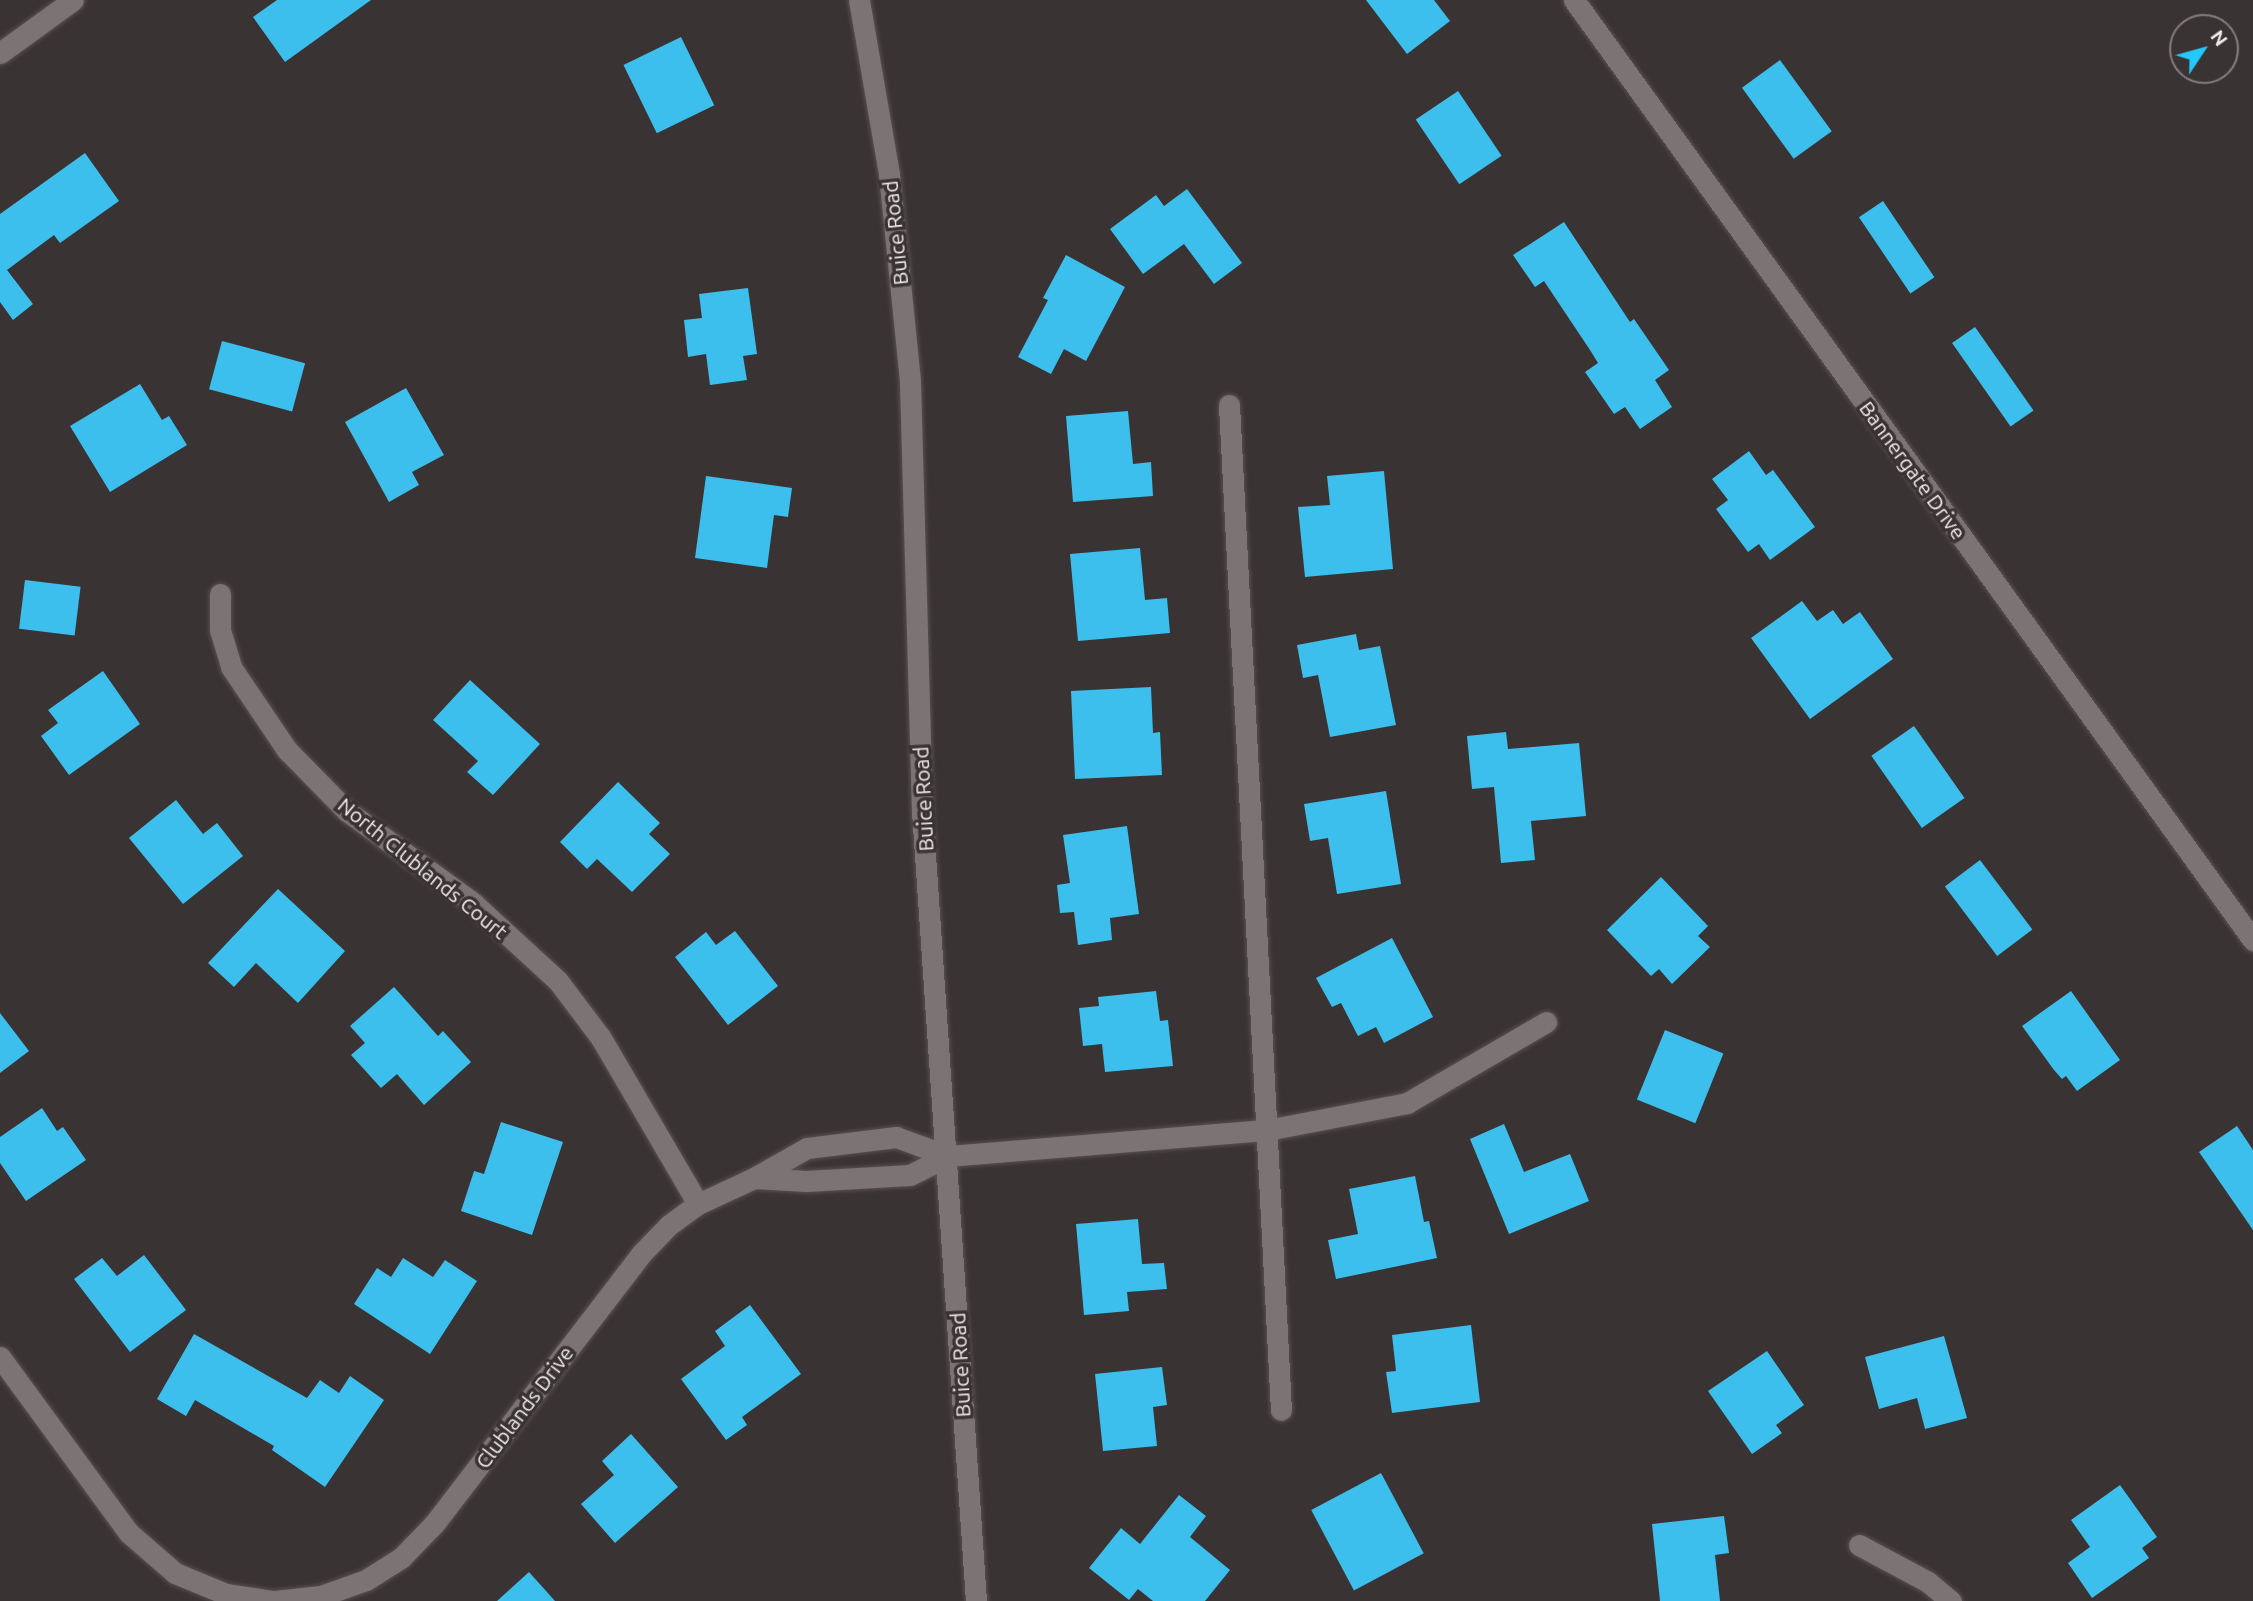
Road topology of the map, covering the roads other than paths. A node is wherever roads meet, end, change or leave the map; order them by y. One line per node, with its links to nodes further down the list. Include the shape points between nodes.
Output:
1 (73, 0): 4 (street)
2 (859, 0): 10 (street, Buice Road, via 890,174 910,382 922,811)
3 (1574, 0): 7 (street, Bannergate Drive)
4 (0, 53)
5 (1229, 405): 9 (street)
6 (220, 594): 12 (street, North Clublands Court, via 220,630 230,667 287,750 348,811 473,903 558,981 601,1038)
7 (2253, 940)
8 (1546, 1022): 9 (street, via 1407,1103)
9 (1267, 1130): 10 (street); 14 (street)
10 (948, 1156): 11 (street, Clublands Drive, via 910,1175 806,1181); 11 (street, Clublands Drive, via 896,1137 807,1148); 17 (street, Buice Road)
11 (754, 1178): 12 (street, Clublands Drive)
12 (698, 1204): 16 (street, Clublands Drive, via 641,1254 434,1524 401,1558 366,1580 321,1596)
13 (0, 1357): 16 (street, Clublands Drive, via 129,1534 175,1573 226,1594)
14 (1281, 1410)
15 (1858, 1545): 18 (street, via 1928,1581)
16 (274, 1601)
17 (976, 1601)
18 (1951, 1601)

